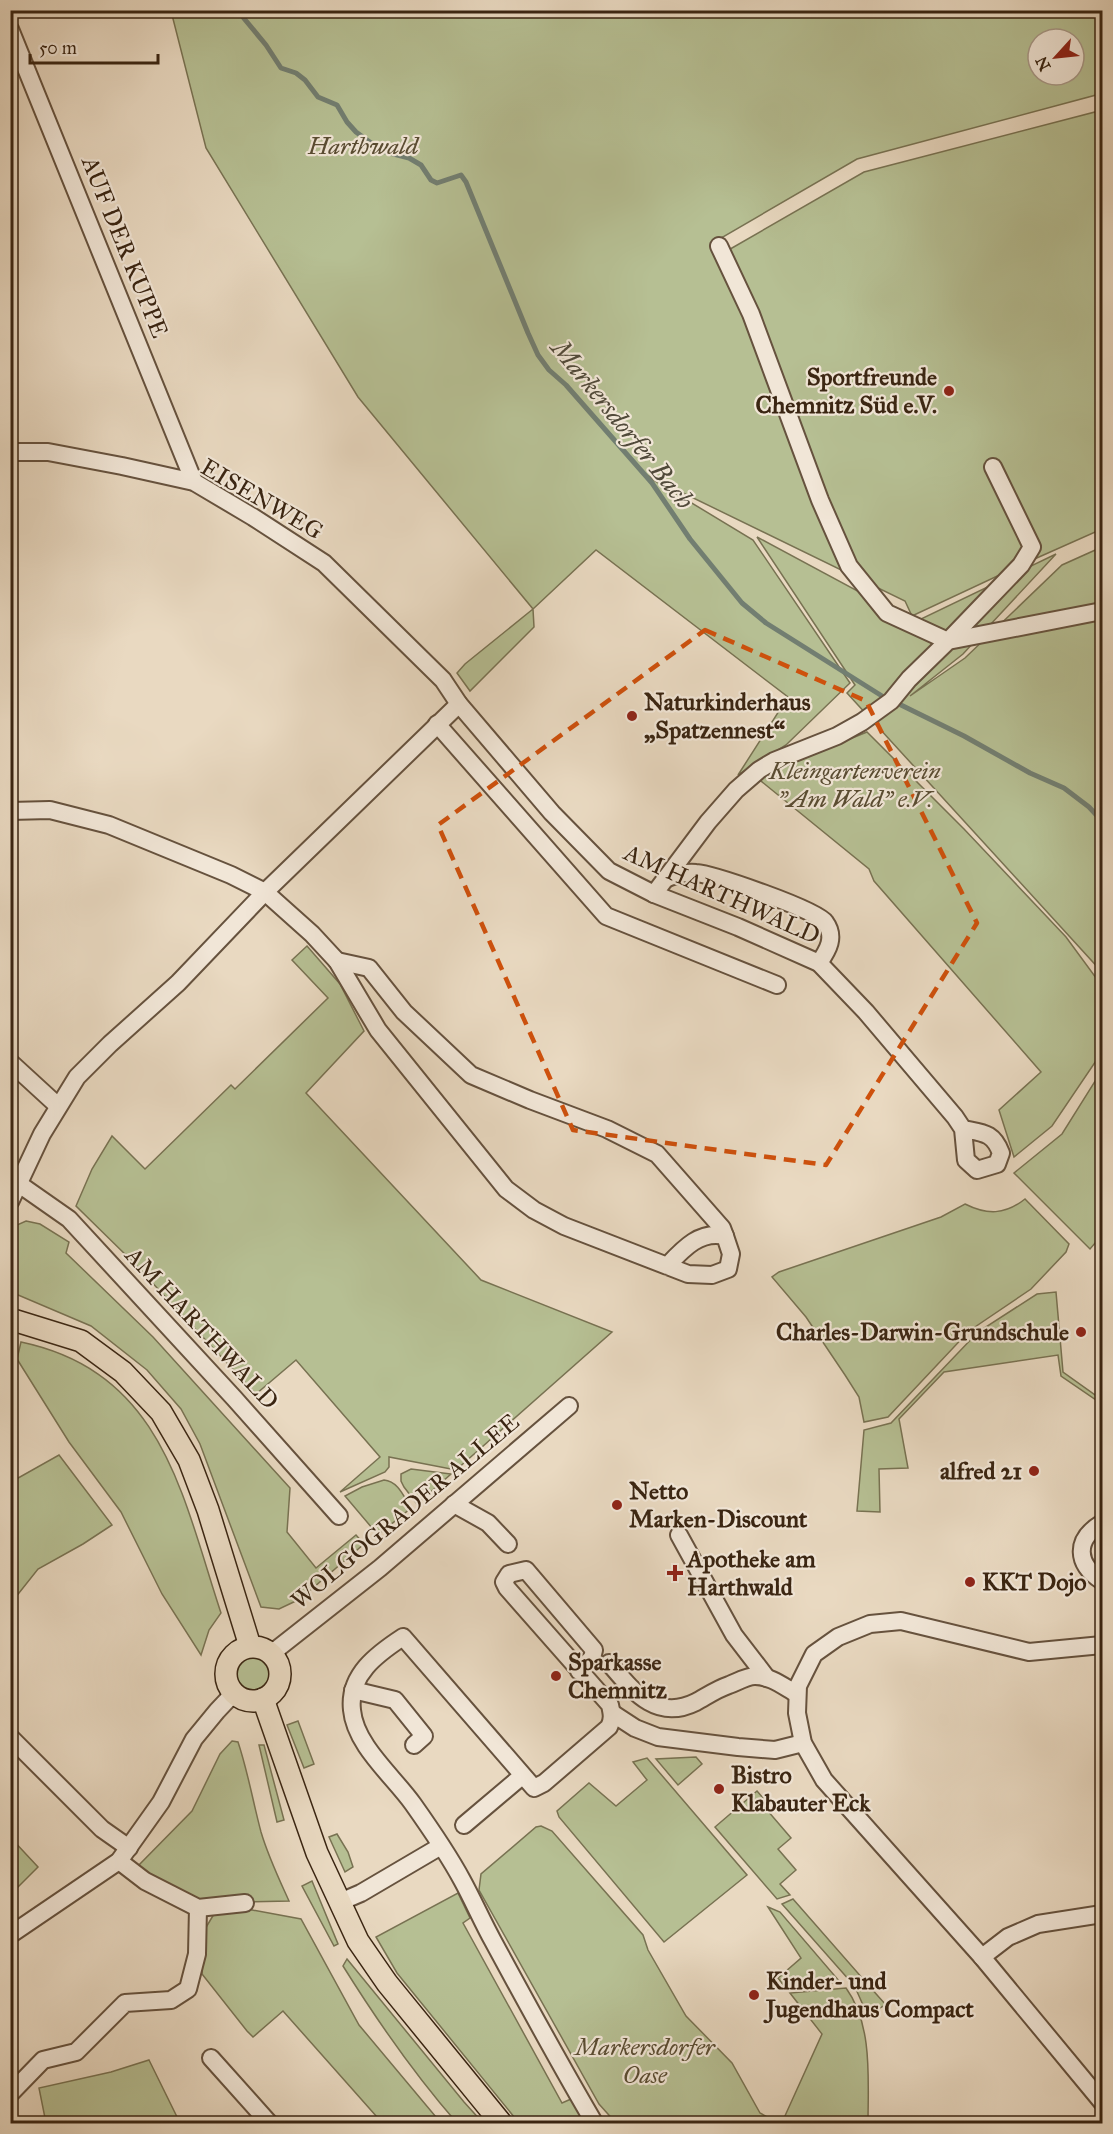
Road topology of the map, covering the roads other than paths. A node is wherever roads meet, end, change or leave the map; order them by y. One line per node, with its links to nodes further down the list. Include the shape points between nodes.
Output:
1 (10, 29): 5 (street, AUF DER KUPPE)
2 (719, 246): 7 (street, via 751,314 820,500 849,566 886,613)
3 (10, 452): 5 (street, EISENWEG, via 48,452)
4 (993, 467): 7 (street, via 1032,547 1020,565)
5 (194, 482): 8 (street, EISENWEG, via 324,563)
6 (1102, 610): 7 (street)
7 (948, 641): 12 (street, via 891,701 862,722 759,770 708,822)
8 (443, 680): 9 (street, AM HARTHWALD)
9 (459, 704): 10 (street); 14 (street, AM HARTHWALD, via 552,813 609,872)
10 (437, 724): 13 (street); 17 (street, via 606,916)
11 (10, 811): 13 (street, via 50,810 109,825)
12 (665, 879): 14 (street); 16 (street, via 679,873 698,873 824,920 831,933 829,949)
13 (265, 892): 15 (street); 19 (street, via 178,983 97,1056)
14 (654, 894): 16 (street, AM HARTHWALD)
15 (337, 961): 23 (street, via 369,968 404,1012 471,1075 608,1129 657,1154); 24 (street, via 378,1030 506,1189 564,1226)
16 (819, 963): 20 (street, AM HARTHWALD, via 866,1012)
17 (777, 985)
18 (10, 1062): 19 (street)
19 (58, 1106): 21 (street)
20 (963, 1129)
21 (15, 1184): 22 (street); 28 (street, AM HARTHWALD, via 69,1219)
22 (10, 1202)
23 (725, 1236): 24 (street, via 717,1234 695,1240); 24 (street, via 731,1254 728,1269 704,1275)
24 (667, 1266)
25 (10, 1319): 34 (main road, via 81,1341 123,1372 161,1412 189,1460)
26 (569, 1406): 27 (street, WOLGOGRADER ALLEE)
27 (454, 1504): 31 (street, via 488,1523); 35 (street, WOLGOGRADER ALLEE)
28 (339, 1516)
29 (1102, 1523): 32 (street, via 1084,1541 1082,1555 1088,1570)
30 (680, 1535): 38 (street, via 734,1635)
31 (508, 1544)
32 (1102, 1581)
33 (1102, 1646): 41 (street, via 1029,1652 901,1621 870,1624 838,1637 814,1654)
34 (250, 1647): 35 (main road); 40 (main road, via 237,1652 229,1661 226,1672)
35 (272, 1653): 42 (main road, via 281,1673 279,1684)
36 (609, 1663): 38 (street, via 650,1704 672,1710 753,1676)
37 (584, 1676): 37 (street, via 507,1588 504,1582 509,1574 525,1570 594,1650); 43 (street, via 610,1705)
38 (767, 1678): 41 (street)
39 (353, 1690): 46 (street, via 395,1700 424,1736); 47 (street, via 373,1659 403,1637); 49 (street, via 351,1707 357,1733)
40 (234, 1693): 42 (main road, via 245,1700); 50 (street, via 194,1739 161,1802)
41 (797, 1694): 45 (street)
42 (263, 1700): 51 (main road, via 317,1853)
43 (612, 1713): 45 (street, via 634,1728 658,1737 775,1750); 47 (street, via 609,1727 544,1783 534,1788)
44 (10, 1737): 50 (street)
45 (803, 1743): 56 (street, via 824,1780)
46 (414, 1744)
47 (522, 1776): 48 (street)
48 (464, 1825)
49 (441, 1846): 51 (street); 62 (street)
50 (124, 1855): 53 (street, via 145,1881); 55 (street)
51 (340, 1902): 61 (main road, via 358,1941 387,1983)
52 (245, 1904): 53 (street)
53 (198, 1908): 58 (street, via 197,1953 188,1989 171,2000 125,2003 76,2052 43,2060)
54 (1102, 1914): 56 (street, via 1038,1923 1008,1937)
55 (10, 1935)
56 (982, 1957): 59 (street)
57 (211, 2058): 60 (street)
58 (10, 2094)
59 (1102, 2102)
60 (270, 2124)
61 (502, 2124)
62 (595, 2124)

